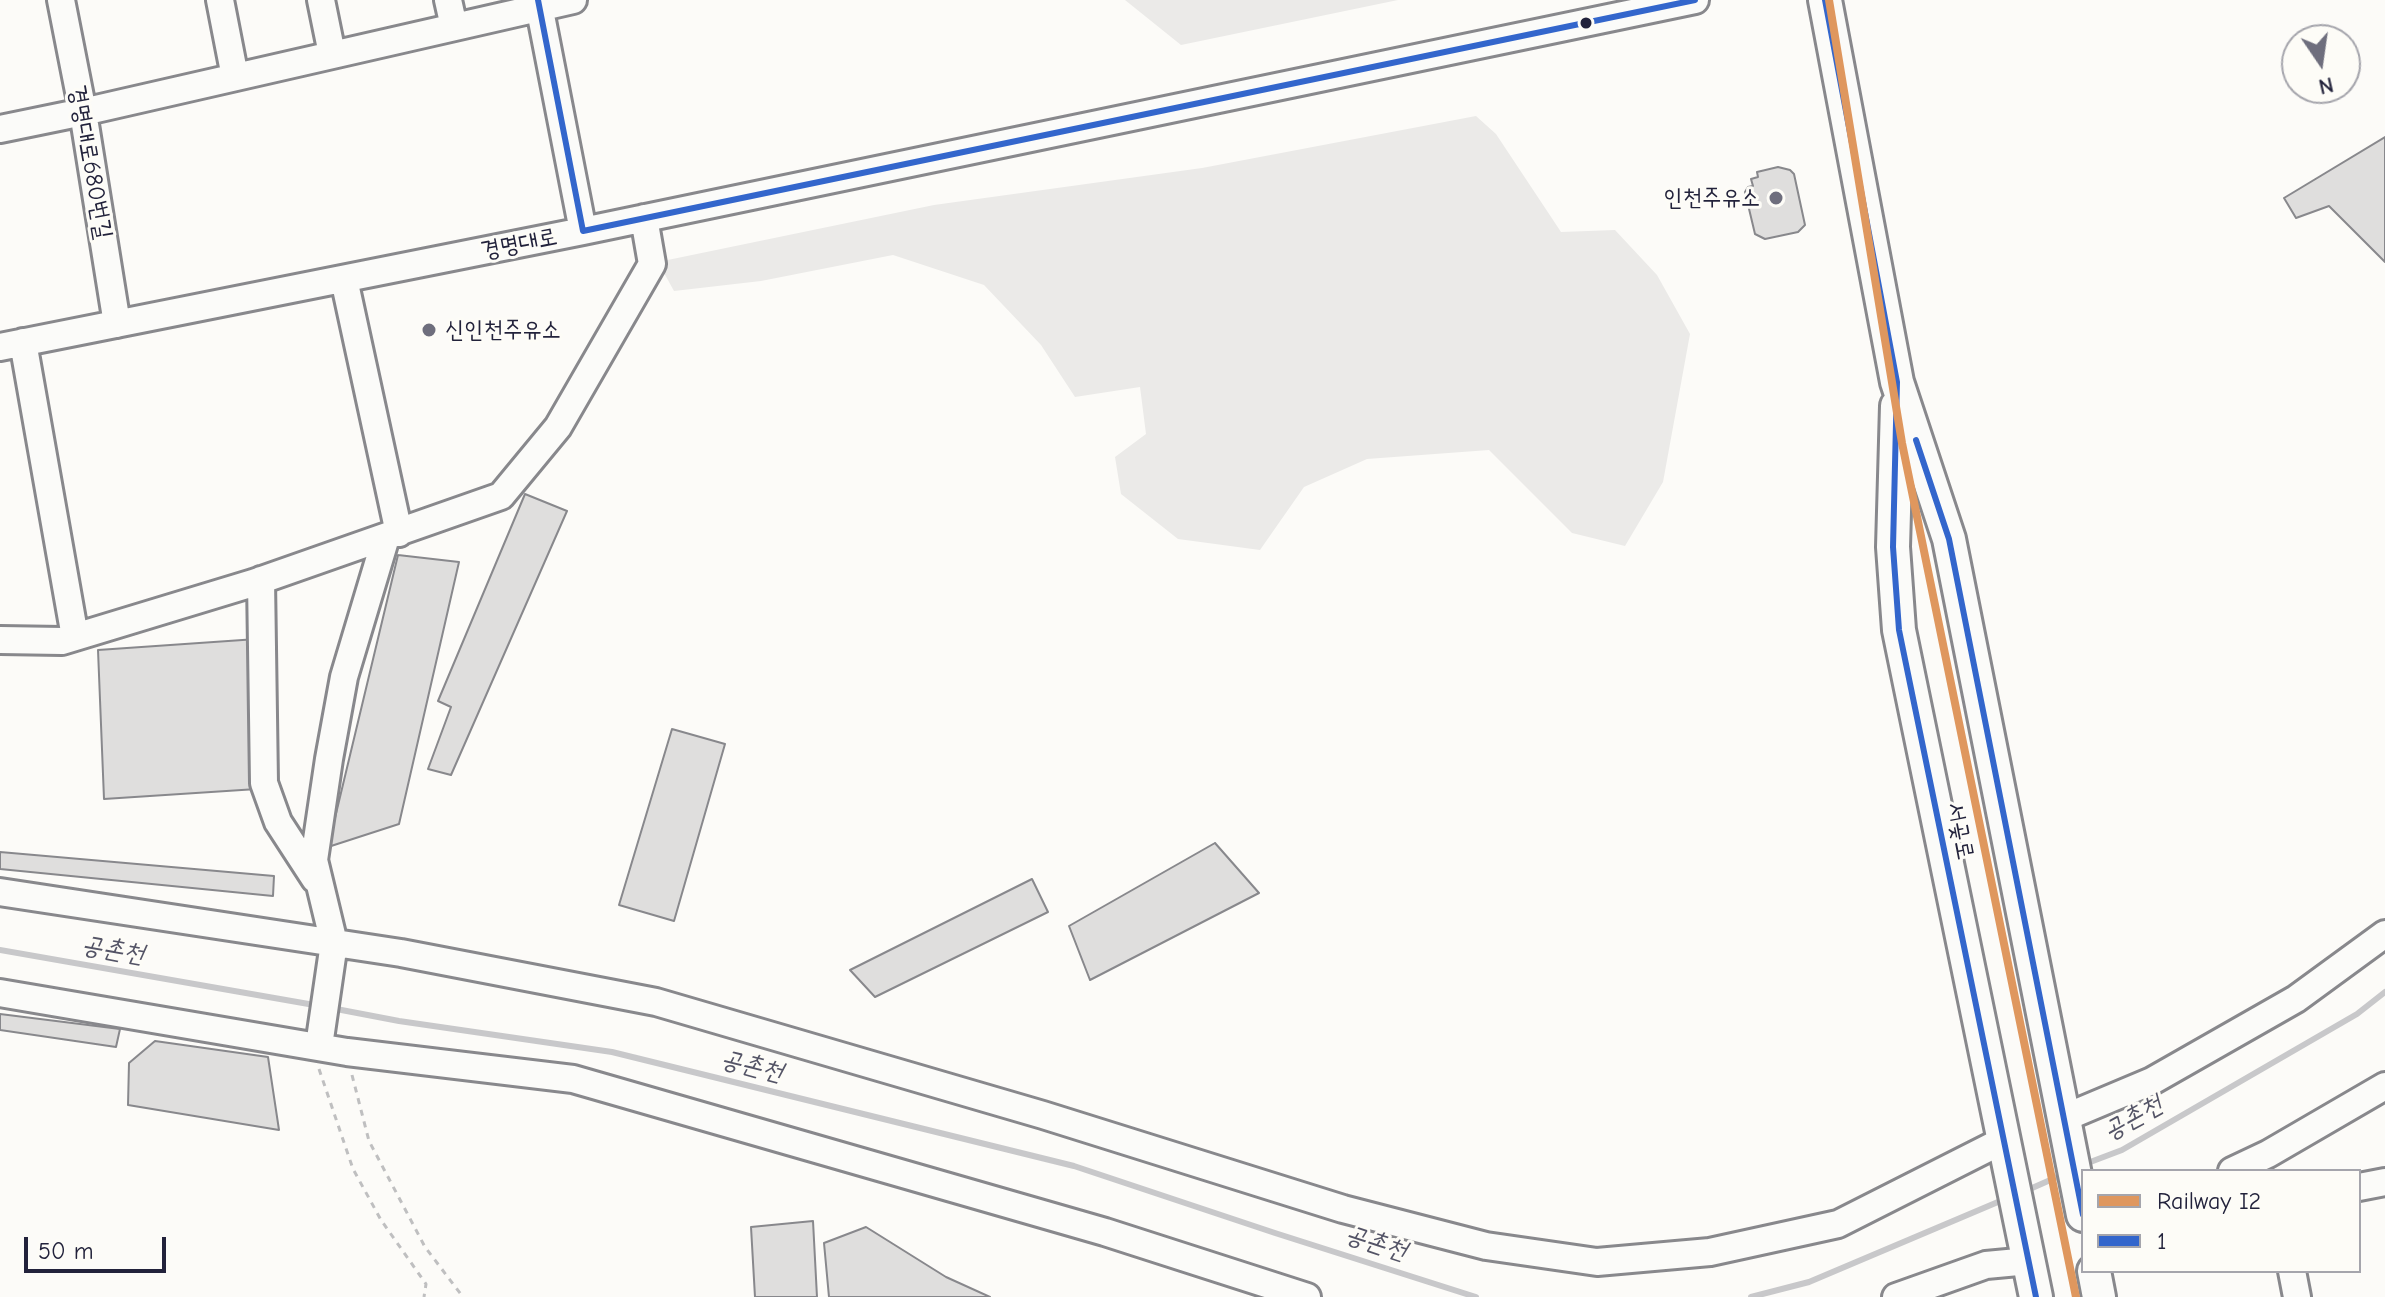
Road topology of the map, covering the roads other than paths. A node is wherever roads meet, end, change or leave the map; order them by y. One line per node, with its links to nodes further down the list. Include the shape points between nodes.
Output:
1 (61, 0): 12 (street, 경명대로680번길)
2 (220, 0): 11 (street)
3 (321, 0): 10 (street)
4 (448, 0): 9 (street)
5 (573, 0): 8 (street)
6 (1695, 0): 14 (street, 경명대로)
7 (1825, 0): 19 (main road, 서곶로)
8 (539, 4): 9 (street); 15 (street)
9 (454, 27): 10 (street)
10 (332, 54): 11 (street)
11 (235, 77): 12 (street)
12 (83, 112): 13 (street); 17 (street, 경명대로680번길)
13 (0, 129)
14 (644, 218): 15 (street, 경명대로); 20 (street, via 652,264 558,427 501,496)
15 (583, 231): 16 (street, 경명대로)
16 (344, 279): 17 (street, 경명대로); 20 (street)
17 (117, 324): 18 (street, 경명대로)
18 (12, 345): 22 (street)
19 (1902, 395): 31 (main road, 서곶로, via 1949,539); 32 (main road, 서곶로, via 1893,547 1899,630)
20 (392, 535): 21 (street); 24 (street, via 344,677 314,860)
21 (261, 580): 22 (street); 24 (street, via 264,783 278,822)
22 (75, 637): 23 (street)
23 (0, 640)
24 (321, 889): 27 (street)
25 (0, 892): 27 (street)
26 (2385, 934): 31 (street, via 2296,999 2152,1081)
27 (334, 948): 29 (street); 32 (street, via 401,953 656,1002 1343,1209 1486,1246 1597,1262 1710,1252 1838,1224)
28 (0, 993): 29 (street)
29 (320, 1040): 41 (street, via 347,1052 573,1079 1105,1232)
30 (2385, 1086): 33 (street)
31 (2064, 1120): 37 (main road, 서곶로)
32 (2010, 1142): 38 (main road, 서곶로)
33 (2270, 1163): 34 (street)
34 (2242, 1169)
35 (2385, 1182): 36 (street)
36 (2361, 1187)
37 (2081, 1205)
38 (2031, 1244): 42 (street); 43 (main road, 서곶로); 44 (main road, 서곶로)
39 (2094, 1273): 45 (main road)
40 (2292, 1273): 46 (street)
41 (1307, 1297)
42 (1896, 1297)
43 (2036, 1297)
44 (2054, 1297)
45 (2099, 1297)
46 (2297, 1297)

